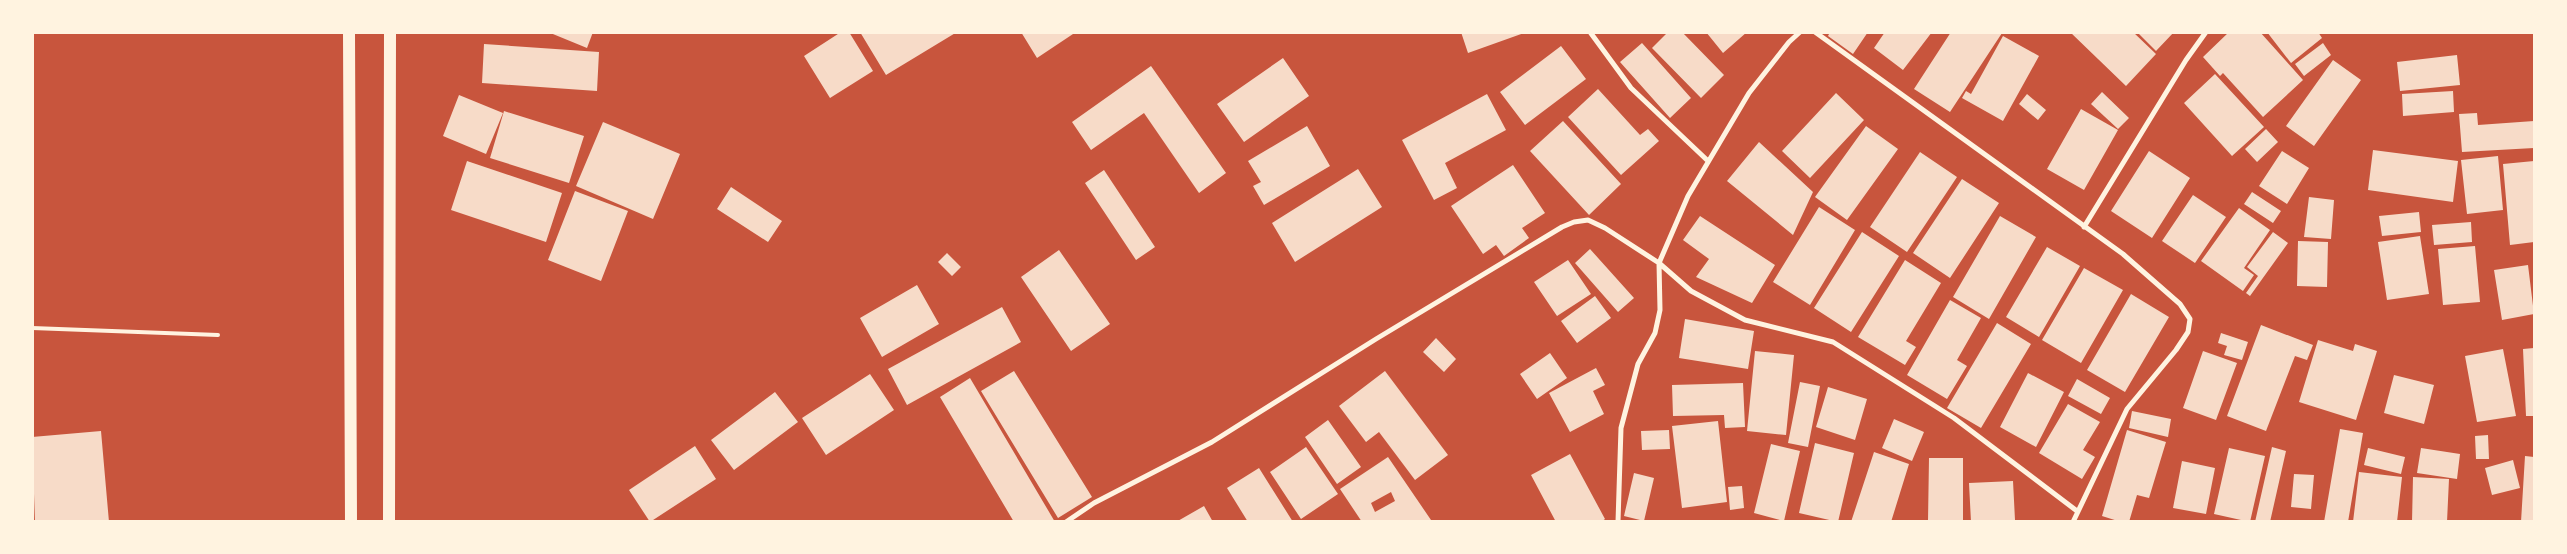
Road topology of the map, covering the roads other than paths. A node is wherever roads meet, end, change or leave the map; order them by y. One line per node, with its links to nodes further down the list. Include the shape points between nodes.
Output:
1 (349, 32): 13 (main road)
2 (390, 32): 14 (main road)
3 (1590, 32): 7 (street, via 1631,88)
4 (1800, 32): 7 (street, via 1748,93)
5 (1815, 32): 8 (street)
6 (2206, 32): 8 (street)
7 (1708, 161): 9 (street, via 1688,196)
8 (2084, 227): 12 (street, via 2123,254 2180,304 2190,319 2188,332 2176,350 2127,409)
9 (1659, 263): 12 (street, via 1691,291 1744,320 1833,342 1954,418); 15 (street, via 1588,220 1562,226 1212,442 1094,503); 16 (street, via 1655,332 1638,364 1621,428)
10 (32, 328): 11 (lane)
11 (218, 335)
12 (2077, 511): 17 (street)
13 (351, 522)
14 (389, 522)
15 (1066, 522)
16 (1618, 522)
17 (2073, 522)

